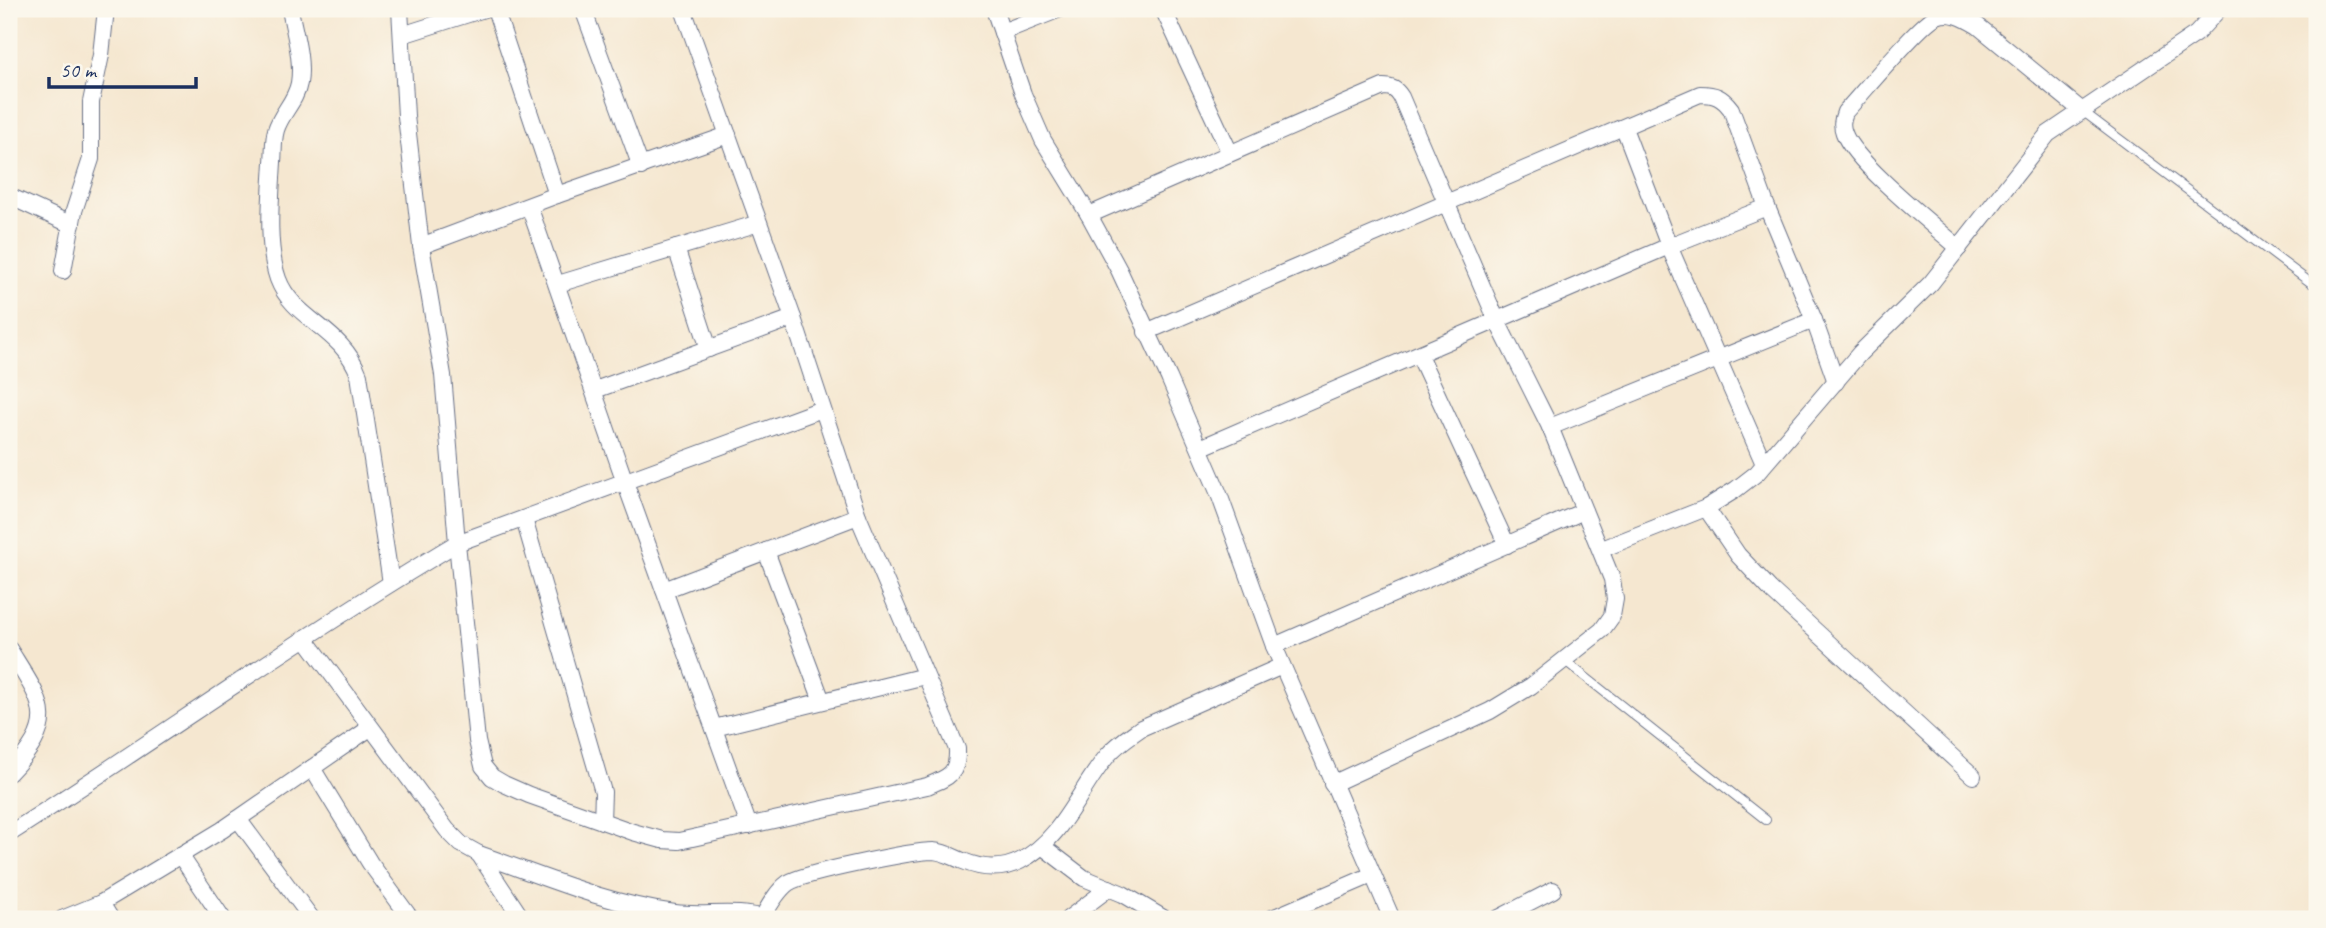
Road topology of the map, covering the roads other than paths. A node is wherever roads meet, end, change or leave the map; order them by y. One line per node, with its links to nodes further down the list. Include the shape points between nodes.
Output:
1 (106, 9): 26 (street, via 91,102 91,159)
2 (290, 9): 56 (street, via 300,73 294,98 275,133 270,206 273,253 278,279 289,297 340,342 359,374)
3 (400, 9): 13 (street)
4 (484, 9): 13 (street)
5 (495, 9): 19 (street)
6 (583, 9): 18 (street)
7 (683, 9): 16 (street)
8 (994, 9): 12 (street)
9 (1060, 9): 12 (street)
10 (1163, 9): 17 (street)
11 (2218, 9): 14 (street, via 2196,34)
12 (1002, 32): 24 (street, via 1043,140)
13 (402, 35): 27 (street)
14 (2081, 110): 30 (street, via 2048,134); 30 (street, via 1978,26 1950,14 1936,16 1919,30 1845,112 1843,131 1853,149); 33 (lane)
15 (1624, 128): 21 (street); 23 (street, via 1700,94 1724,100); 28 (street)
16 (729, 135): 18 (street); 25 (street)
17 (1230, 153): 21 (street, via 1391,88 1401,97); 24 (street)
18 (641, 167): 19 (street)
19 (557, 195): 22 (street)
20 (9, 196): 26 (street)
21 (1447, 203): 36 (street); 37 (street)
22 (529, 206): 27 (street); 32 (street)
23 (1767, 207): 28 (street); 35 (street)
24 (1089, 215): 37 (street)
25 (759, 223): 29 (street); 34 (street)
26 (72, 225): 31 (street)
27 (421, 246): 52 (street, via 443,375)
28 (1670, 246): 36 (street); 40 (street)
29 (676, 248): 32 (street); 38 (street)
30 (1959, 248): 41 (street)
31 (63, 271)
32 (558, 284): 42 (street)
33 (2311, 284)
34 (793, 318): 38 (street); 43 (street)
35 (1815, 320): 40 (street); 41 (street)
36 (1497, 321): 39 (street); 44 (street)
37 (1146, 332): 45 (street)
38 (709, 349): 42 (street)
39 (1419, 355): 45 (street); 53 (street)
40 (1720, 360): 44 (street); 46 (street)
41 (1836, 382): 46 (street)
42 (595, 390): 47 (street)
43 (822, 410): 47 (street); 50 (street)
44 (1550, 427): 49 (street)
45 (1200, 448): 59 (street)
46 (1764, 464): 48 (street, via 1735,491)
47 (625, 482): 51 (street); 57 (street)
48 (1706, 508): 54 (street); 69 (street, via 1738,555 1770,589)
49 (1584, 511): 53 (street); 54 (street)
50 (858, 516): 55 (street); 63 (street)
51 (524, 519): 52 (street); 73 (street, via 603,792)
52 (457, 543): 56 (street); 73 (street, via 477,741 484,766 492,777 529,795)
53 (1507, 545): 59 (street)
54 (1602, 549): 61 (street, via 1615,599 1612,616)
55 (766, 551): 57 (street); 64 (street)
56 (391, 583): 58 (street)
57 (664, 590): 66 (street)
58 (305, 638): 65 (street); 75 (street)
59 (1274, 646): 62 (street)
60 (9, 649): 68 (street, via 41,706 32,747)
61 (1564, 660): 70 (street, via 1490,711); 72 (lane)
62 (1282, 666): 70 (street); 76 (street, via 1141,728 1123,741 1108,754)
63 (925, 676): 64 (street); 74 (street, via 957,749 958,764 948,778)
64 (822, 701): 66 (street)
65 (370, 728): 67 (street); 77 (street, via 447,830)
66 (714, 728): 74 (street)
67 (312, 768): 71 (street); 88 (street, via 370,863)
68 (9, 773)
69 (1973, 776)
70 (1332, 784): 79 (street)
71 (238, 819): 78 (street); 87 (street)
72 (1766, 820)
73 (602, 821): 74 (street, via 662,840 698,838)
74 (749, 826)
75 (9, 834)
76 (1042, 846): 80 (street, via 1078,874); 83 (street, via 1020,861 998,867 982,868 933,851 802,876 787,884)
77 (479, 854): 83 (street, via 615,901 676,913); 89 (street)
78 (180, 855): 82 (street); 86 (street)
79 (1372, 875): 92 (street); 93 (street)
80 (1109, 888): 90 (street); 91 (street)
81 (1553, 890): 94 (street)
82 (101, 903): 84 (street); 85 (street)
83 (764, 918)
84 (62, 919)
85 (111, 919)
86 (223, 919)
87 (312, 919)
88 (411, 919)
89 (522, 919)
90 (1068, 919)
91 (1165, 919)
92 (1270, 919)
93 (1392, 919)
94 (1497, 919)

